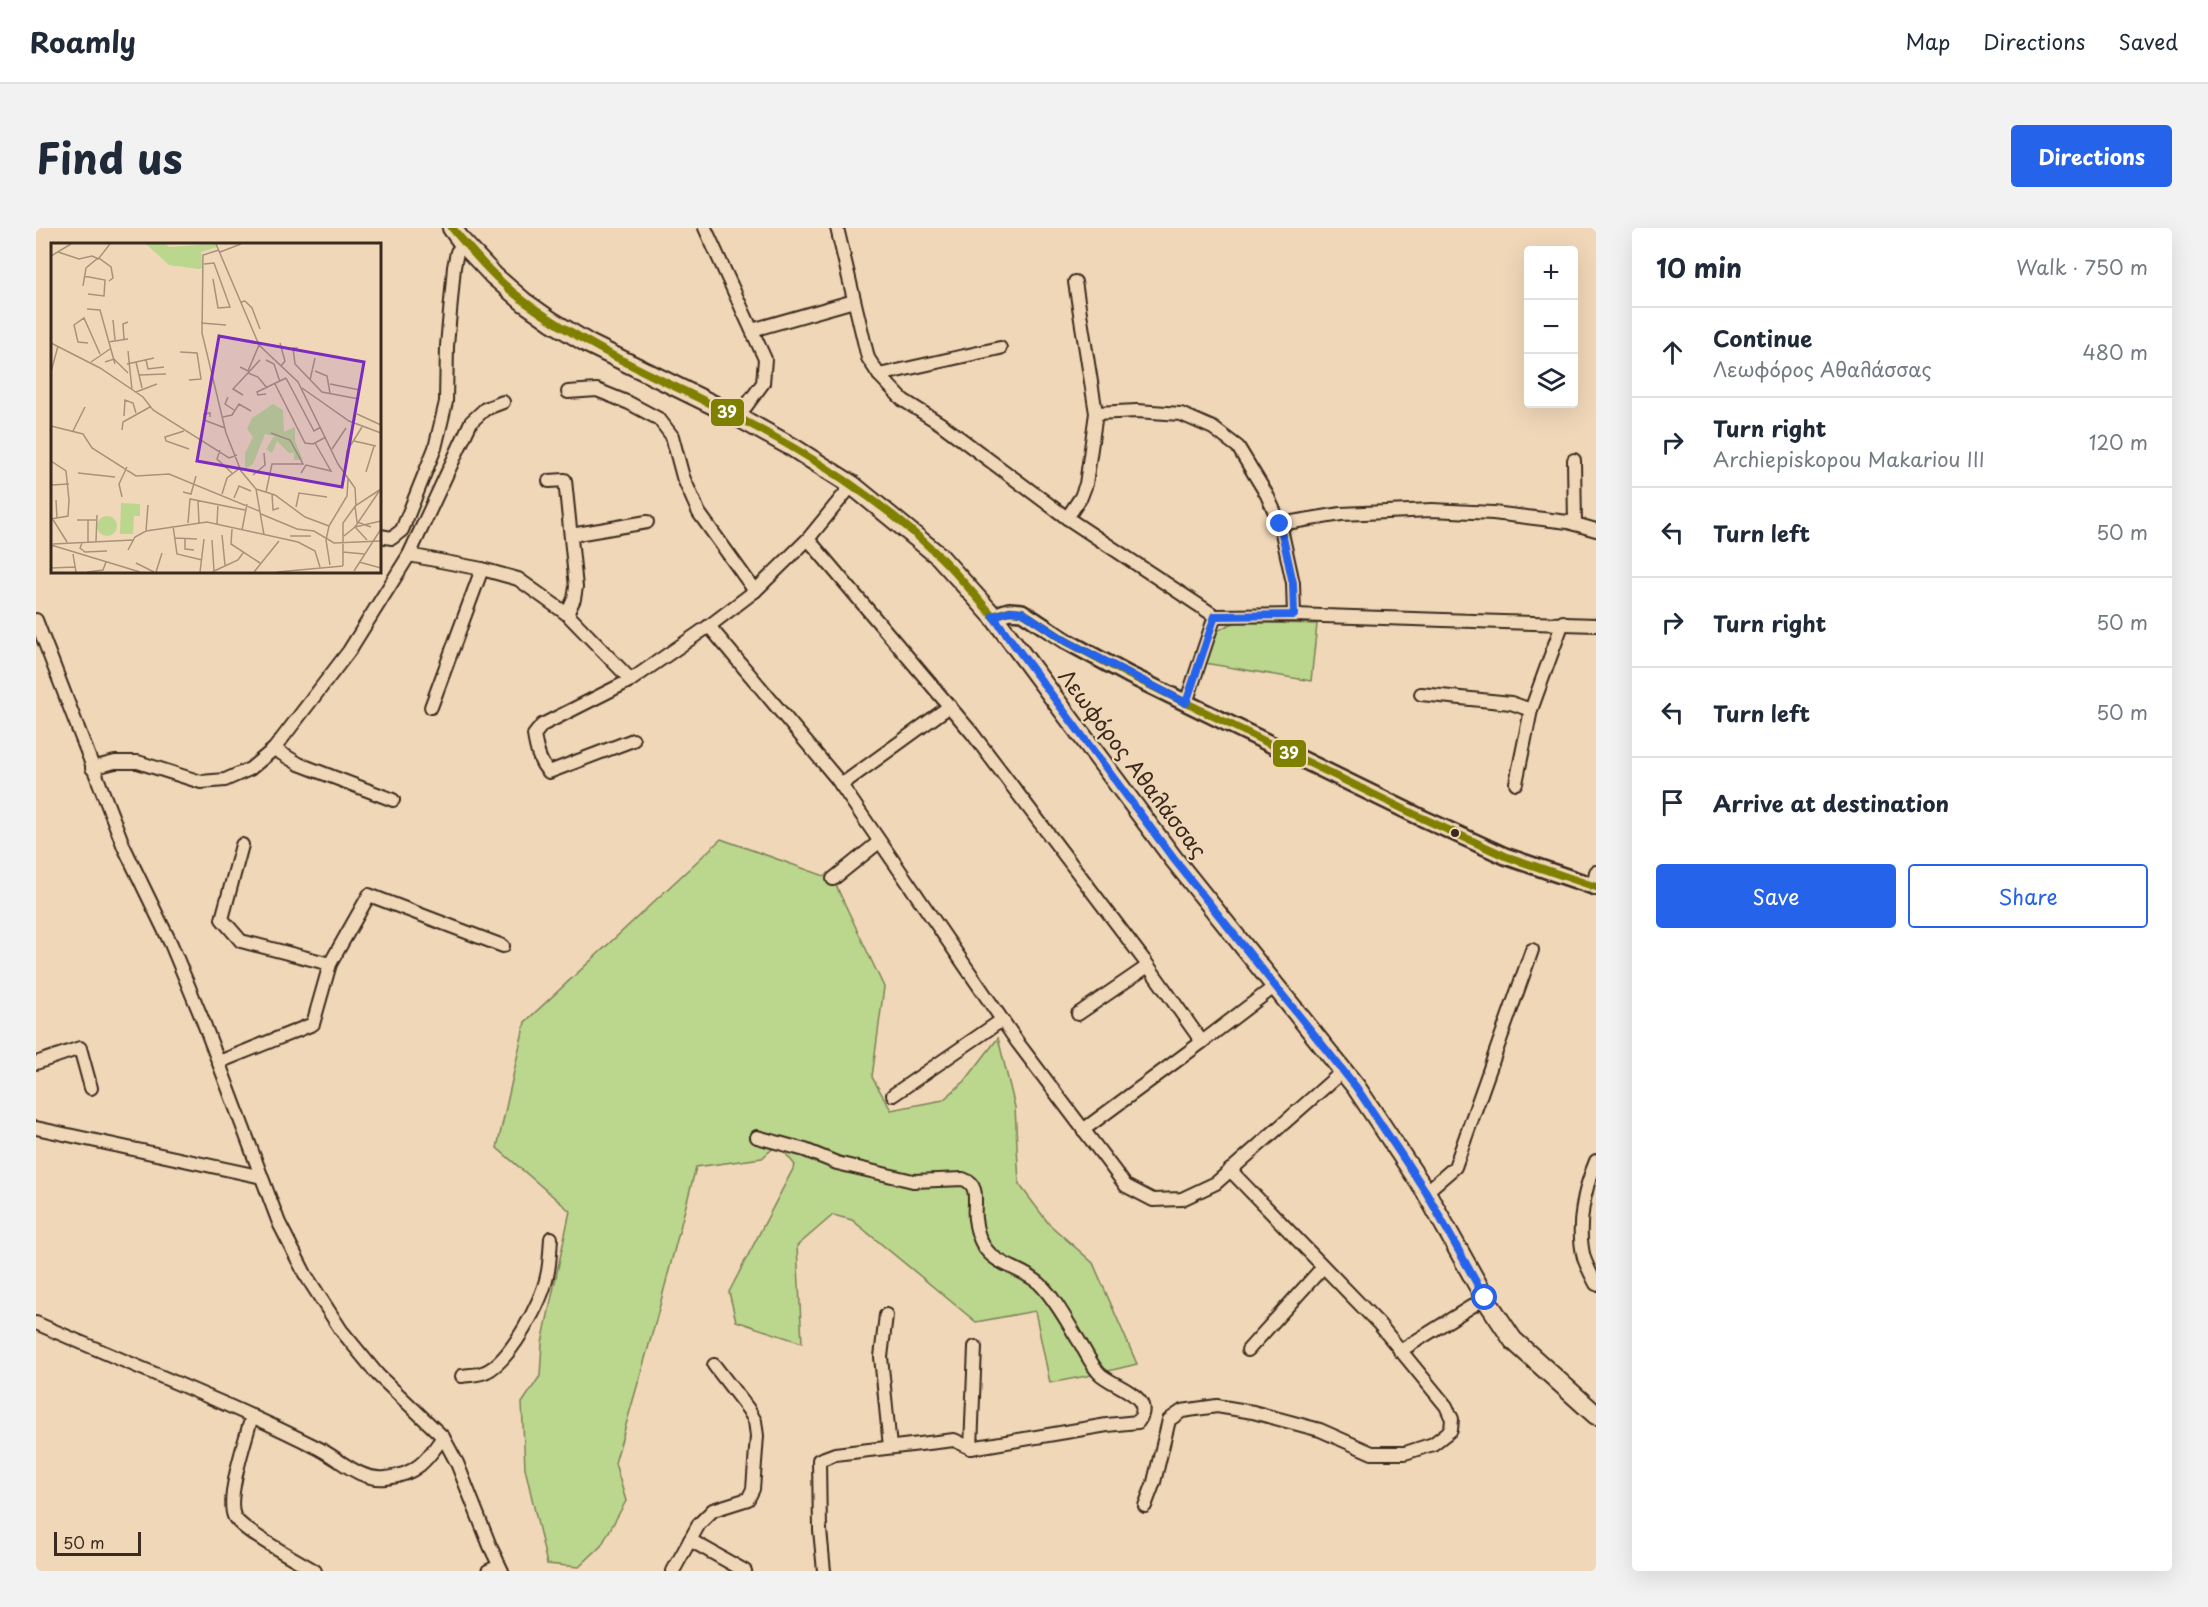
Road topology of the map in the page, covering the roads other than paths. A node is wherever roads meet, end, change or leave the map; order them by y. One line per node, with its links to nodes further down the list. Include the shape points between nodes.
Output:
1 (705, 228): 6 (street)
2 (837, 228): 5 (street)
3 (458, 235): 12 (main road, Λεωφόρος Αθαλάσσας, via 502,282 551,321 589,344); 22 (street, via 447,346 446,402 435,448 402,530 392,537)
4 (1075, 282): 11 (street)
5 (854, 301): 6 (street); 8 (street, via 868,358)
6 (752, 330): 12 (street, via 765,359 763,383)
7 (1000, 348): 8 (street)
8 (879, 375): 16 (street, via 903,400)
9 (568, 392): 26 (street, via 597,390 658,419 672,436 683,477 699,513)
10 (503, 402): 24 (street, via 485,409 471,422)
11 (1096, 413): 16 (street, via 1086,484); 18 (street, via 1181,414 1213,428 1238,447)
12 (738, 417): 15 (main road, Λεωφόρος Αθαλάσσας)
13 (1574, 460): 19 (street)
14 (549, 481): 21 (street, via 565,480)
15 (852, 485): 23 (street); 29 (main road, Λεωφόρος Αθαλάσσας, via 939,556)
16 (1067, 518): 30 (street)
17 (647, 522): 21 (street)
18 (1280, 524): 19 (street, via 1341,514 1432,510); 28 (street, via 1293,583)
19 (1575, 524): 20 (street)
20 (1596, 530)
21 (571, 535): 27 (street, via 576,587)
22 (381, 536)
23 (808, 539): 26 (street); 38 (street)
24 (409, 555): 25 (street); 42 (street, via 349,651)
25 (483, 569): 27 (street, via 518,579); 39 (street)
26 (755, 591): 34 (street)
27 (567, 614): 35 (street)
28 (1294, 615): 30 (street); 32 (street)
29 (993, 616): 37 (street, via 1022,612 1066,641); 55 (main road, Λεωφόρος Αθαλάσσας, via 1173,858)
30 (1215, 616): 37 (street)
31 (36, 620): 43 (street)
32 (1563, 622): 33 (street); 40 (street)
33 (1596, 625)
34 (709, 627): 35 (street); 45 (street)
35 (632, 680): 41 (street, via 542,725 534,735 536,749 549,771)
36 (1421, 694): 40 (street)
37 (1186, 703): 50 (street, via 1477,844)
38 (950, 706): 45 (street); 54 (street)
39 (431, 707)
40 (1531, 710): 44 (street)
41 (633, 740)
42 (274, 749): 43 (street, via 250,769 225,780 201,782 138,762); 46 (street, via 298,764)
43 (92, 768): 59 (street)
44 (1516, 783)
45 (841, 785): 47 (street)
46 (393, 800)
47 (879, 842): 49 (street); 57 (street)
48 (242, 845): 53 (street, via 222,920 241,941)
49 (833, 879)
50 (1595, 882)
51 (503, 946): 53 (street, via 369,895)
52 (1532, 950): 70 (street, via 1455,1167)
53 (330, 964): 59 (street, via 312,1024)
54 (1148, 966): 56 (street); 58 (street)
55 (1275, 987): 58 (street); 61 (main road, Λεωφόρος Αθαλάσσας)
56 (1078, 1014)
57 (1002, 1020): 63 (street); 65 (street)
58 (1202, 1042): 65 (street)
59 (219, 1062): 69 (street)
60 (36, 1064): 62 (street, via 80,1048)
61 (1343, 1071): 68 (street); 70 (main road, Λεωφόρος Αθαλάσσας)
62 (91, 1088)
63 (893, 1095)
64 (36, 1128): 69 (street)
65 (1083, 1130): 68 (street, via 1126,1186 1153,1200 1182,1199 1216,1183)
66 (757, 1137): 86 (street, via 913,1181 970,1182 974,1188 975,1219 990,1255 1038,1283 1099,1374 1136,1396 1143,1406 1138,1422)
67 (1596, 1161): 73 (street, via 1580,1236)
68 (1230, 1170): 72 (street)
69 (262, 1177): 84 (street, via 279,1223 340,1330 378,1376)
70 (1426, 1192): 74 (main road, Λεωφόρος Αθαλάσσας)
71 (551, 1238): 81 (street, via 547,1277 533,1314 494,1367 484,1373)
72 (1323, 1267): 78 (street); 79 (street)
73 (1596, 1284)
74 (1485, 1298): 79 (street); 82 (main road, Λεωφόρος Αθαλάσσας, via 1513,1340)
75 (886, 1315): 85 (street, via 881,1357)
76 (36, 1323): 83 (street)
77 (975, 1347): 86 (street)
78 (1248, 1350)
79 (1400, 1351): 87 (street, via 1446,1406 1452,1419 1451,1430 1433,1444 1405,1453 1372,1453 1320,1430 1253,1412 1217,1406 1182,1411 1169,1420)
80 (714, 1365): 88 (street, via 755,1421 753,1489 748,1499 713,1510)
81 (462, 1376)
82 (1596, 1415)
83 (252, 1416): 84 (street, via 363,1475 385,1478 426,1462); 90 (street, via 231,1500 234,1518)
84 (443, 1437): 89 (street, via 457,1463)
85 (890, 1447): 86 (street, via 954,1440); 93 (street, via 834,1454 819,1460)
86 (971, 1448)
87 (1144, 1506)
88 (690, 1540): 91 (street); 92 (street)
89 (496, 1569)
90 (315, 1571)
91 (673, 1571)
92 (745, 1571)
93 (824, 1571)

